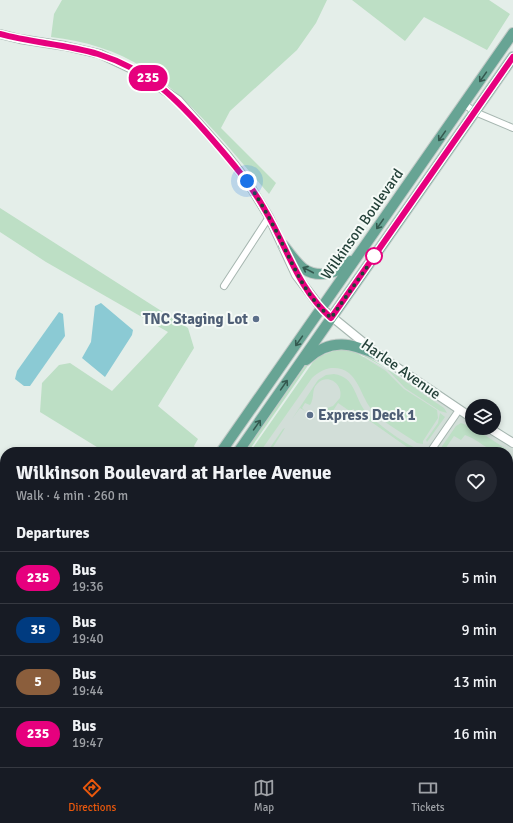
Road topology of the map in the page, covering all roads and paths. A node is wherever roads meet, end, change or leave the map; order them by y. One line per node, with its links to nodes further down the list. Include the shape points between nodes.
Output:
1 (513, 33): 4 (main road, Wilkinson Boulevard, one-way to 4)
2 (0, 34): 7 (street, Harlee Avenue, via 100,54 120,62 154,82 186,108 226,154)
3 (513, 57): 5 (main road, Wilkinson Boulevard)
4 (464, 104): 5 (street); 9 (main road, Wilkinson Boulevard, one-way to 9)
5 (475, 112): 6 (street); 12 (main road, Wilkinson Boulevard)
6 (513, 128)
7 (269, 216): 8 (street, Harlee Avenue); 10 (street)
8 (283, 245): 9 (main road, one-way to 8, via 340,269 321,274 305,269); 11 (street, Harlee Avenue, via 296,275)
9 (364, 247): 11 (main road, Wilkinson Boulevard)
10 (224, 286)
11 (321, 308): 12 (street, Harlee Avenue); 19 (main road, Wilkinson Boulevard, one-way to 19)
12 (331, 318): 13 (street, Harlee Avenue); 14 (main road, Wilkinson Boulevard)
13 (380, 356): 14 (main road, via 360,347 337,344 320,349); 15 (street, Harlee Avenue)
14 (293, 372): 20 (main road, Wilkinson Boulevard, one-way to 14)
15 (459, 410): 16 (street, Harlee Avenue); 21 (street)
16 (465, 414)
17 (500, 435): 18 (street)
18 (513, 444)
19 (224, 447)
20 (241, 447)
21 (433, 447)

